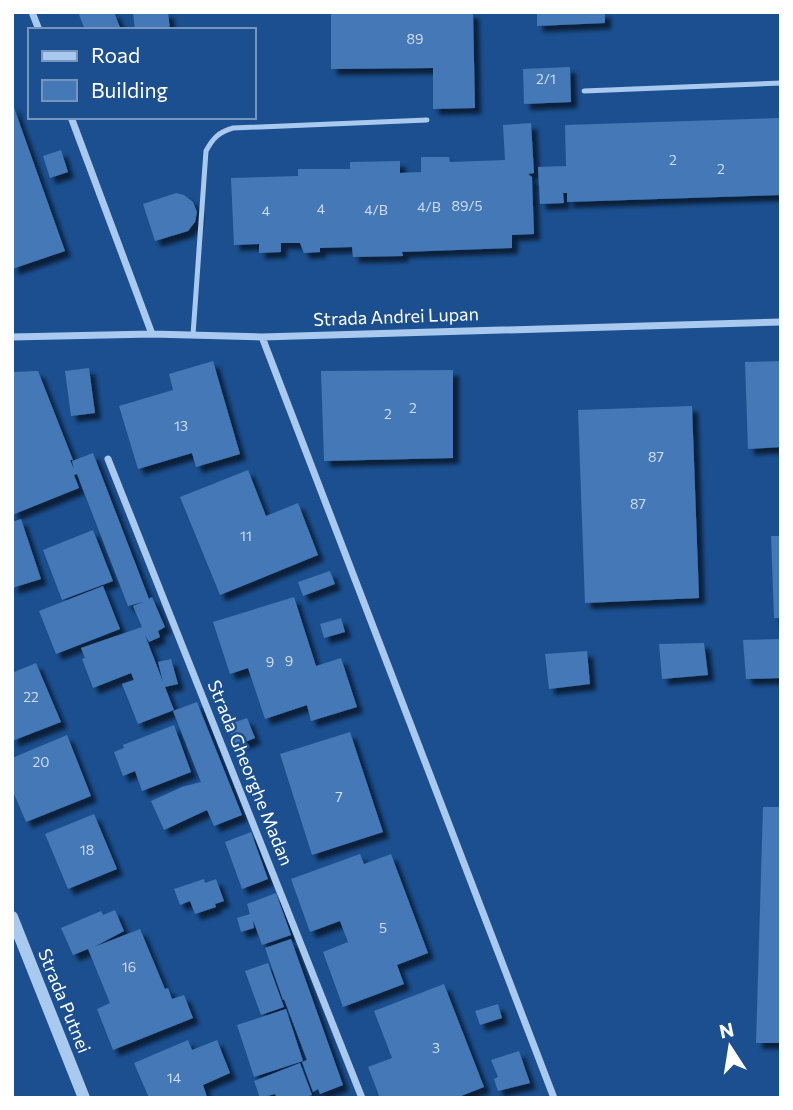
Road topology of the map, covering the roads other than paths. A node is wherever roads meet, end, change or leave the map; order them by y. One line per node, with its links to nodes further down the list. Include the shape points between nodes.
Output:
1 (781, 83): 2 (lane)
2 (584, 91)
3 (72, 119): 6 (street)
4 (427, 120): 7 (lane, via 233,128 211,140 206,151)
5 (781, 322): 9 (street, Strada Andrei Lupan)
6 (152, 334): 7 (street, Strada Andrei Lupan); 8 (street, Strada Andrei Lupan)
7 (193, 335): 9 (street, Strada Andrei Lupan)
8 (12, 337)
9 (262, 337): 14 (street)
10 (108, 459): 13 (street, Strada Gheorghe Madan)
11 (12, 917): 12 (street, Strada Putnei)
12 (84, 1098)
13 (362, 1098)
14 (554, 1098)

